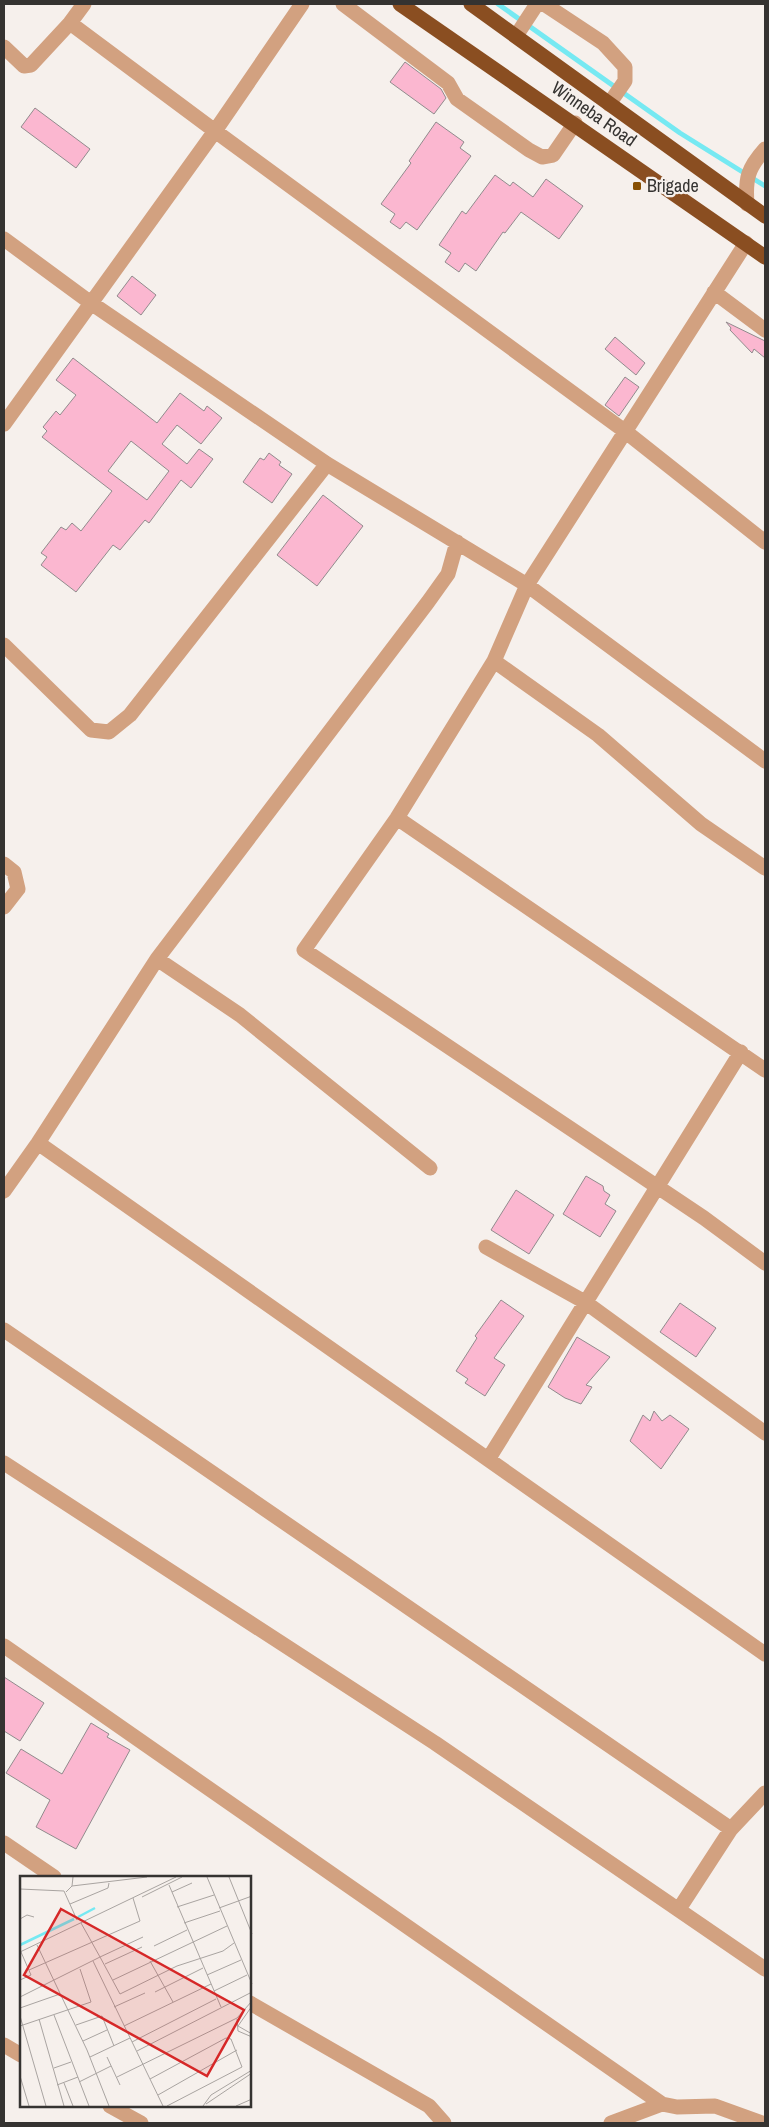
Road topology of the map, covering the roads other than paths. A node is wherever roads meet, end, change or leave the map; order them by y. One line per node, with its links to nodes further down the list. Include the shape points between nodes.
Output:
1 (84, 4): 8 (street)
2 (302, 4): 13 (street)
3 (343, 4): 12 (street, via 448,82 457,98 542,157 553,155)
4 (400, 4): 12 (highway, Winneba Road)
5 (471, 4): 9 (highway, Winneba Road)
6 (537, 4): 9 (street)
7 (544, 4): 11 (street, via 603,43 625,67 625,81)
8 (70, 23): 10 (street, via 31,66 24,66); 13 (street)
9 (516, 36): 11 (highway, Winneba Road)
10 (4, 47)
11 (609, 104): 15 (highway, Winneba Road)
12 (575, 123): 18 (highway, Winneba Road)
13 (215, 131): 21 (street); 24 (street)
14 (765, 149): 15 (street, via 752,164 745,184)
15 (748, 204): 16 (highway, Winneba Road)
16 (765, 216)
17 (4, 239): 21 (street)
18 (746, 242): 19 (highway, Winneba Road); 20 (street)
19 (765, 257)
20 (714, 292): 22 (street); 24 (street)
21 (91, 303): 23 (street); 25 (street)
22 (765, 330)
23 (6, 416)
24 (626, 432): 27 (street); 28 (street)
25 (327, 464): 26 (street); 29 (street, via 130,715 109,732 91,730)
26 (457, 542): 28 (street); 36 (street, via 448,574 428,602)
27 (765, 542)
28 (527, 585): 30 (street); 31 (street)
29 (4, 645)
30 (494, 661): 32 (street); 34 (street, via 598,735 701,824)
31 (765, 761)
32 (397, 818): 37 (street); 41 (street, via 304,950)
33 (4, 864): 35 (street, via 14,872 18,889)
34 (765, 868)
35 (4, 907)
36 (158, 959): 39 (street); 40 (street, via 240,1015)
37 (741, 1052): 38 (street); 41 (street)
38 (765, 1070)
39 (38, 1143): 42 (street); 48 (street)
40 (430, 1168)
41 (658, 1187): 44 (street); 45 (street)
42 (4, 1192)
43 (486, 1247): 45 (street)
44 (765, 1263)
45 (585, 1302): 47 (street); 48 (street)
46 (4, 1330): 53 (street)
47 (765, 1433)
48 (489, 1458): 51 (street)
49 (4, 1463): 56 (street, via 436,1743)
50 (4, 1646): 61 (street)
51 (765, 1654)
52 (765, 1793): 53 (street)
53 (731, 1829): 56 (street)
54 (4, 1843): 55 (street)
55 (53, 1876)
56 (679, 1909): 57 (street)
57 (765, 1969)
58 (251, 2004): 64 (street, via 429,2106)
59 (4, 2045): 60 (street)
60 (20, 2054)
61 (662, 2104): 65 (street); 66 (street, via 715,2106)
62 (112, 2107): 63 (street)
63 (141, 2123)
64 (444, 2123)
65 (611, 2123)
66 (762, 2123)

